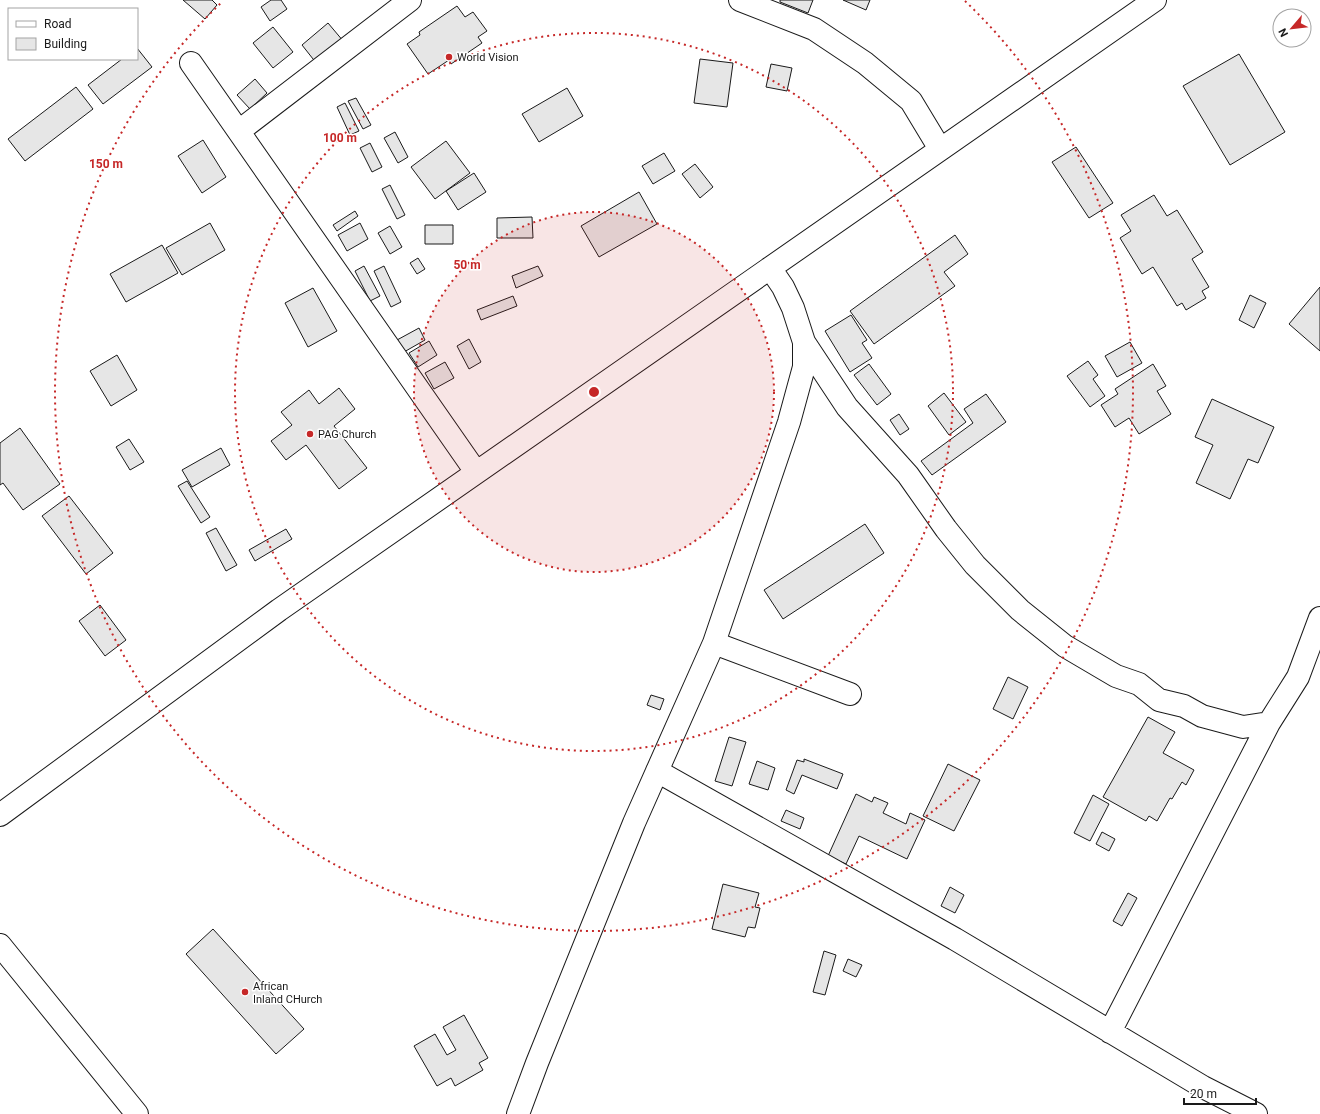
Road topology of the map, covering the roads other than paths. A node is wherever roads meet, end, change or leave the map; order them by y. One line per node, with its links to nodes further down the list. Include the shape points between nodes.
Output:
1 (410, 0): 5 (street)
2 (740, 0): 6 (street, via 814,30 865,63 912,101)
3 (1156, 0): 6 (street)
4 (191, 63): 5 (street)
5 (239, 131): 9 (street)
6 (940, 149): 7 (street)
7 (770, 268): 8 (street, via 793,308); 9 (street)
8 (804, 342): 11 (street, via 804,367 789,422); 13 (street, via 847,406 908,475 975,565 1020,610 1065,646 1116,676 1139,684 1159,700 1184,706 1202,716 1243,727)
9 (476, 472): 15 (street, via 279,610)
10 (1320, 618): 13 (street, via 1298,677)
11 (714, 643): 12 (street); 14 (street)
12 (850, 694)
13 (1269, 722): 17 (street)
14 (657, 771): 17 (street, via 955,939); 19 (street)
15 (0, 815)
16 (0, 945): 18 (street)
17 (1110, 1032): 20 (street, via 1203,1087)
18 (137, 1114)
19 (518, 1114)
20 (1256, 1114)

